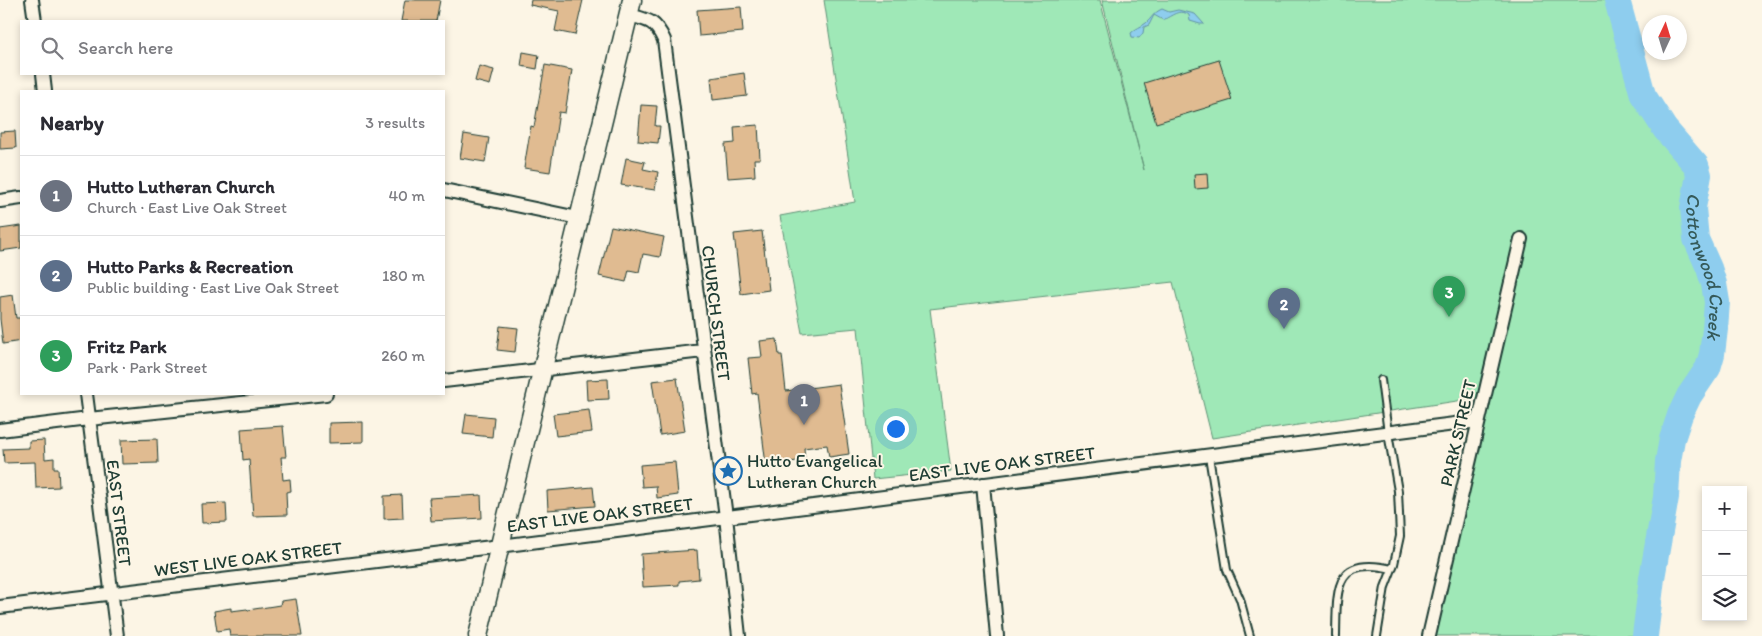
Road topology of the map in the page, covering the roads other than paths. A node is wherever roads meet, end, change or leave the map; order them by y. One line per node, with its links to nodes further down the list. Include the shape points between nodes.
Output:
1 (32, 0): 3 (street)
2 (630, 7): 9 (main road); 11 (street, CHURCH STREET, via 659,28 664,40)
3 (35, 20)
4 (43, 75): 5 (street)
5 (46, 90)
6 (445, 192): 9 (street)
7 (20, 198): 8 (street)
8 (0, 200)
9 (578, 218): 12 (main road)
10 (1520, 239): 18 (street, PARK STREET)
11 (704, 351): 12 (street); 23 (street, CHURCH STREET)
12 (542, 371): 14 (street); 24 (main road)
13 (1381, 380): 20 (lane)
14 (445, 381)
15 (86, 395): 17 (street, EAST STREET)
16 (317, 395): 17 (street)
17 (89, 419): 19 (street); 26 (street, EAST STREET)
18 (1478, 421): 20 (street, EAST LIVE OAK STREET); 35 (street, PARK STREET)
19 (0, 430)
20 (1388, 433): 21 (street, EAST LIVE OAK STREET); 25 (lane, via 1398,491 1400,536)
21 (1209, 456): 22 (street, EAST LIVE OAK STREET); 32 (lane, via 1227,570 1240,599)
22 (983, 484): 23 (street, EAST LIVE OAK STREET); 31 (street)
23 (726, 517): 24 (street, EAST LIVE OAK STREET); 30 (street, CHURCH STREET)
24 (500, 546): 26 (street, WEST LIVE OAK STREET); 29 (main road)
25 (1392, 569): 33 (lane, via 1374,565 1348,570 1340,583); 34 (lane, via 1385,587)
26 (111, 593): 27 (street, WEST LIVE OAK STREET); 28 (street, EAST STREET)
27 (0, 607)
28 (117, 636)
29 (478, 636)
30 (739, 636)
31 (998, 636)
32 (1250, 636)
33 (1336, 636)
34 (1378, 636)
35 (1429, 636)

